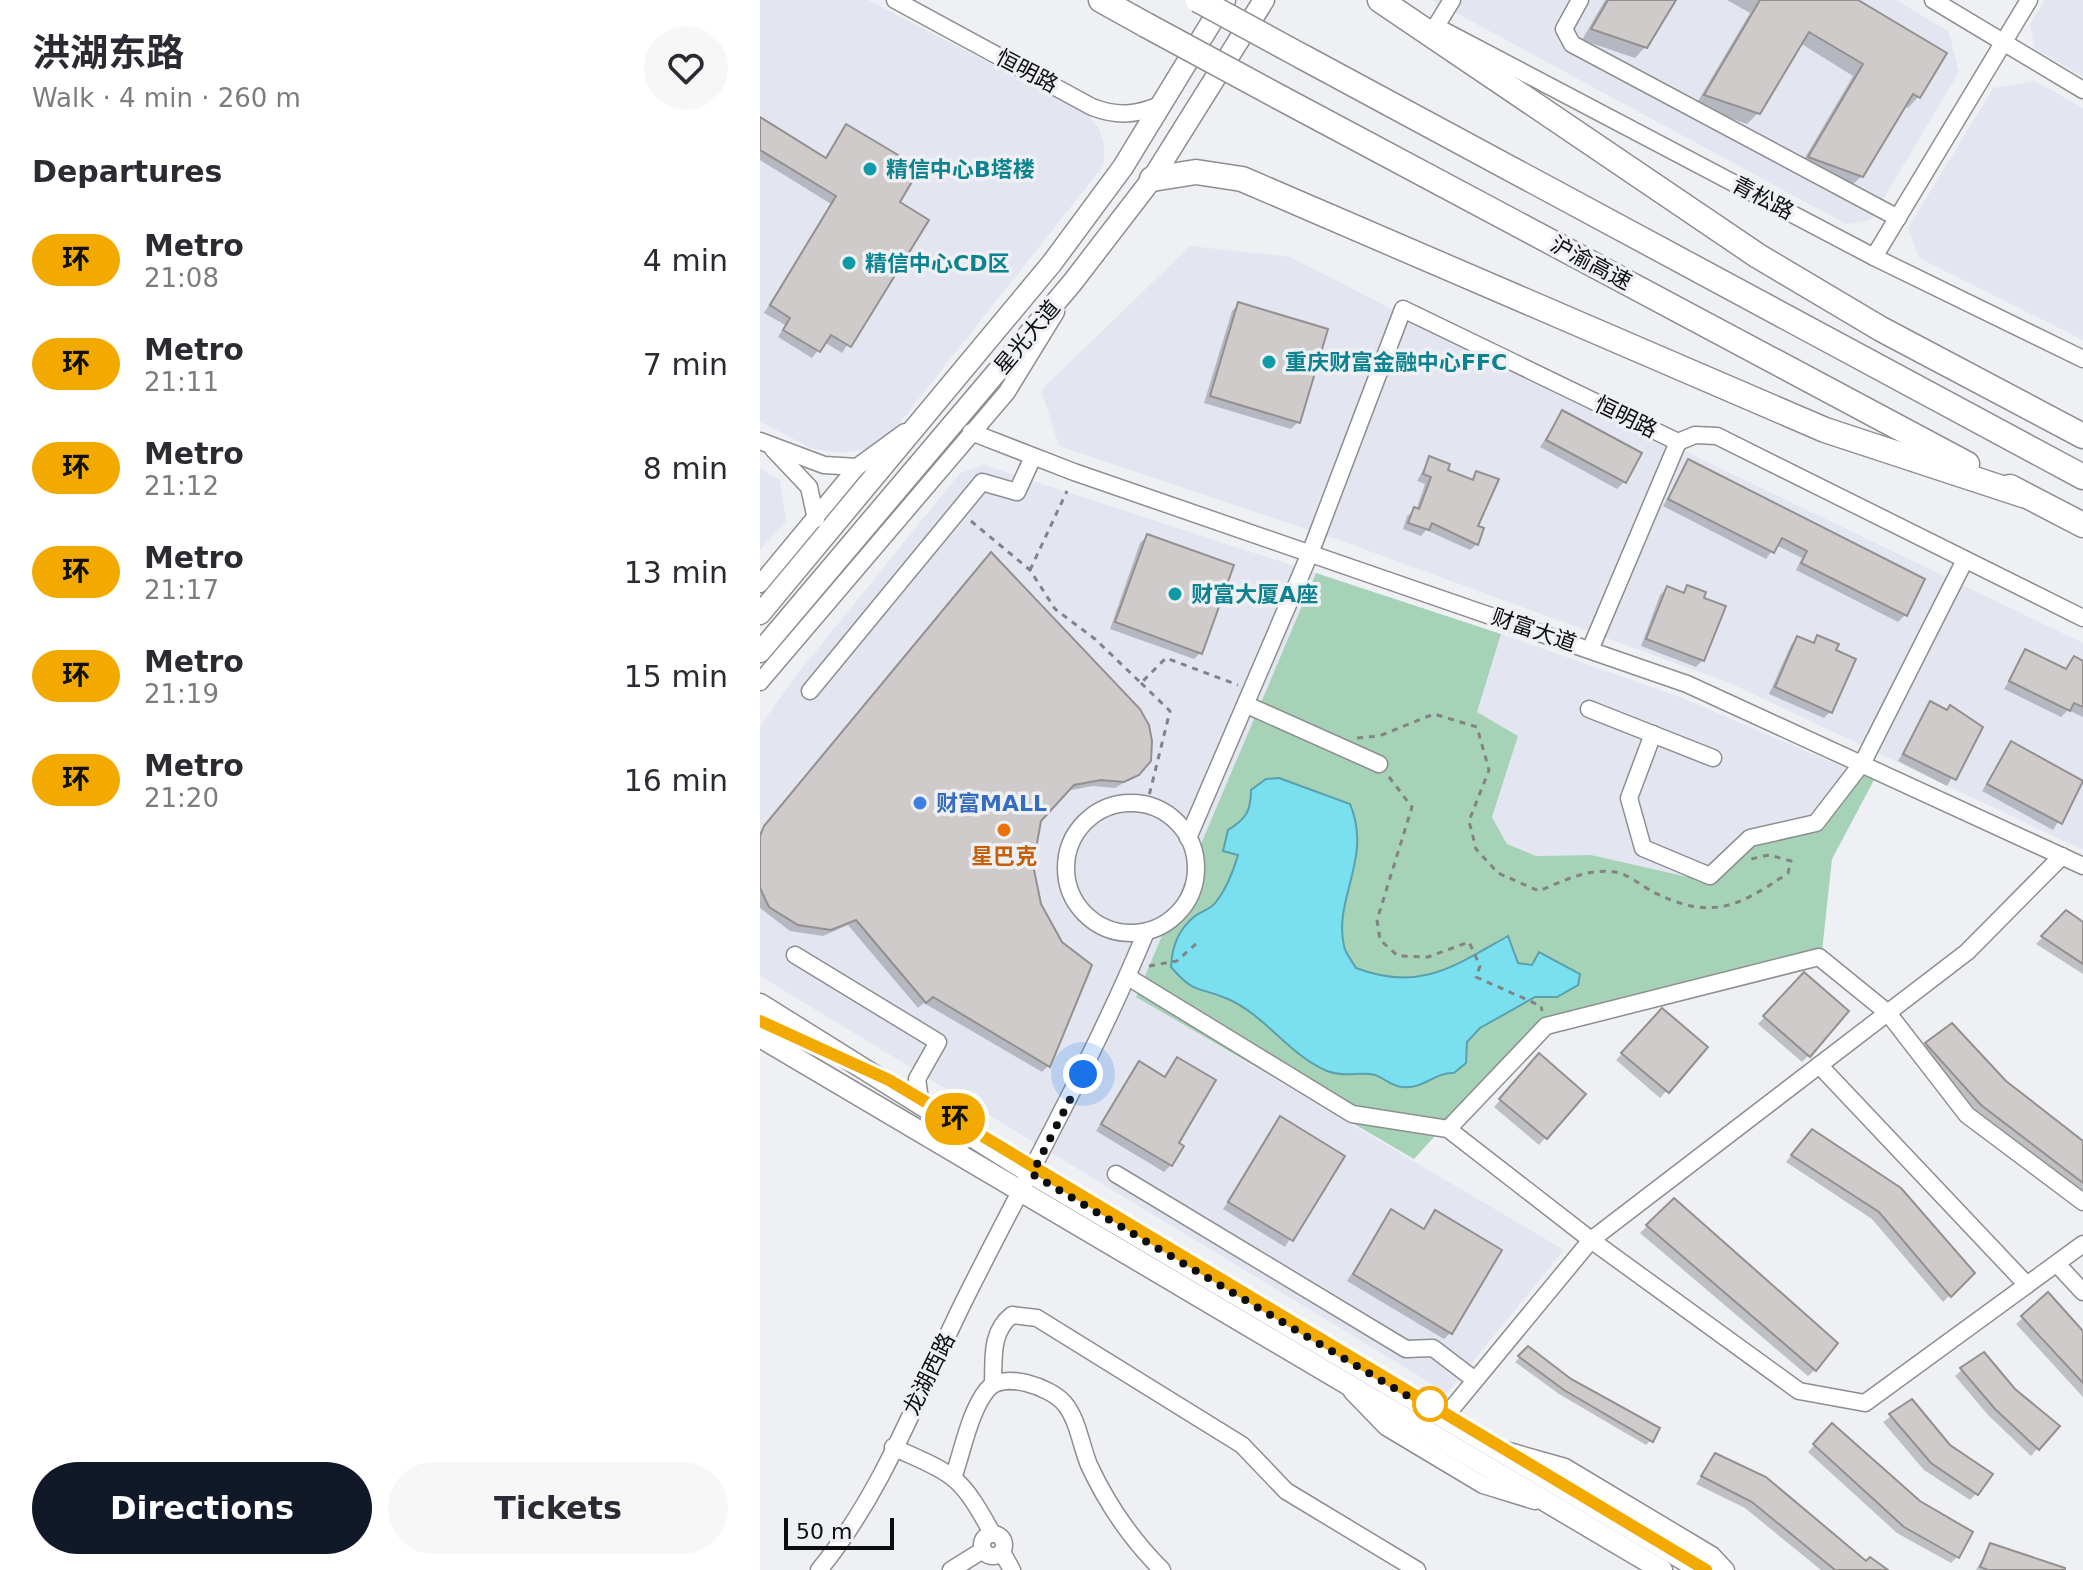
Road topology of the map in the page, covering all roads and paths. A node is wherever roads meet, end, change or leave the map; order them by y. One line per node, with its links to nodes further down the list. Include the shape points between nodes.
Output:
1 (895, 0): 14 (street, 恒明路, via 1107,113 1141,113)
2 (1101, 0): 29 (highway, 沪渝高速, bridge)
3 (1198, 0): 27 (highway, 沪渝高速, bridge)
4 (1225, 0): 14 (main road, 星光大道)
5 (1264, 0): 15 (main road, 星光大道)
6 (1383, 0): 11 (street, 青松路); 22 (highway, via 1758,256 1881,329)
7 (1452, 0): 11 (street)
8 (1580, 0): 16 (street, via 1564,29 1572,44)
9 (1933, 0): 12 (street)
10 (2029, 0): 12 (street)
11 (1436, 26): 17 (street, 青松路)
12 (2003, 42): 13 (street); 16 (street)
13 (2083, 90)
14 (1164, 104): 20 (main road, 星光大道, via 1052,263)
15 (1152, 179): 18 (main road, 星光大道); 29 (highway, via 1196,172 1242,179 1825,430)
16 (1898, 218): 17 (street)
17 (1874, 257): 19 (street, 青松路)
18 (1072, 283): 21 (street, via 1007,392); 40 (main road, 星光大道)
19 (2083, 359)
20 (922, 420): 26 (street); 37 (main road, 星光大道)
21 (971, 432): 25 (street, 财富大道); 41 (street)
22 (2083, 436)
23 (1678, 442): 33 (street, 恒明路, via 1403,309); 34 (street, 恒明路, via 1695,435 1717,436); 39 (street)
24 (766, 444): 26 (street, via 824,465); 31 (street, via 809,487)
25 (1033, 457): 30 (street, via 1017,492 982,482); 33 (street, 财富大道)
26 (857, 467): 31 (street)
27 (2083, 477)
28 (1067, 491): 35 (path)
29 (2023, 495): 32 (highway, 沪渝高速)
30 (958, 510): 35 (path); 43 (street)
31 (816, 519): 36 (street)
32 (2083, 525)
33 (1311, 551): 39 (street, 财富大道); 44 (street)
34 (1965, 560): 38 (street, 恒明路); 49 (street)
35 (1030, 570): 42 (path, via 1055,609)
36 (760, 584)
37 (760, 614)
38 (2083, 618)
39 (1590, 650): 49 (street, 财富大道, via 1687,684)
40 (760, 652)
41 (760, 682)
42 (1141, 683): 44 (path, via 1166,658); 51 (path, via 1170,711)
43 (810, 691)
44 (1250, 698): 47 (street); 52 (street)
45 (1589, 709): 46 (street)
46 (1653, 734): 48 (street); 53 (street, via 1629,798 1643,848 1710,876)
47 (1326, 741): 50 (street); 53 (path, via 1379,736 1434,714 1477,727 1489,770 1469,821 1476,849 1498,873 1539,891 1580,874 1617,872 1703,910 1746,901 1788,873 1791,861 1769,855 1755,861)
48 (1713, 758)
49 (1863, 762): 53 (street, via 1816,823 1750,838); 54 (street, 财富大道)
50 (1379, 764): 62 (path, via 1412,807 1377,920 1380,940 1398,956 1428,957 1469,942 1480,966 1476,977)
51 (1147, 804): 52 (street, via 1166,813); 56 (street, via 1105,808 1087,819 1067,856 1073,897 1086,915 1124,933)
52 (1188, 838): 56 (street, via 1197,868 1193,890 1183,909)
53 (1736, 852)
54 (2062, 856): 55 (street, 财富大道); 63 (street, via 1967,952)
55 (2083, 866)
56 (1146, 932): 60 (street, 龙湖西路)
57 (1198, 942): 59 (path, via 1177,961)
58 (795, 955): 66 (street, via 938,1042 917,1079)
59 (1163, 964)
60 (1128, 977): 67 (street, via 1352,1114); 69 (street, 龙湖西路)
61 (760, 1004): 66 (main road)
62 (1541, 1006)
63 (1888, 1013): 65 (street); 67 (street, via 1819,957 1546,1026); 70 (street, via 1967,1115)
64 (760, 1037): 69 (main road)
65 (1819, 1065): 71 (street); 74 (street)
66 (921, 1106): 69 (main road)
67 (1448, 1129): 71 (street)
68 (1116, 1174): 76 (street, via 1406,1349 1433,1348)
69 (1027, 1183): 78 (main road); 80 (street, 龙湖西路); 90 (main road, via 1343,1382)
70 (2083, 1202)
71 (1591, 1240): 74 (street, via 1799,1391 1865,1403); 76 (street)
72 (2083, 1244): 73 (street)
73 (2057, 1264): 74 (street); 75 (street)
74 (2027, 1285)
75 (2083, 1292)
76 (1475, 1380): 78 (street)
77 (993, 1384): 81 (street, via 982,1399); 88 (street, via 1010,1380 1061,1399 1118,1517); 89 (street, via 995,1342 1005,1321 1012,1315 1037,1318 1242,1445 1293,1496)
78 (1444, 1418): 79 (main road)
79 (1492, 1446): 91 (main road); 92 (street, via 1565,1467 1712,1555)
80 (893, 1447): 81 (street); 85 (street, 龙湖西路, via 864,1507)
81 (954, 1475): 82 (street, via 968,1489)
82 (992, 1533): 83 (street, via 983,1539); 84 (street, via 1002,1537)
83 (983, 1550): 84 (street, via 992,1556); 86 (street)
84 (1002, 1552): 87 (street)
85 (819, 1570)
86 (951, 1570)
87 (1012, 1570)
88 (1162, 1570)
89 (1417, 1570)
90 (1662, 1570)
91 (1701, 1570)
92 (1726, 1570)

